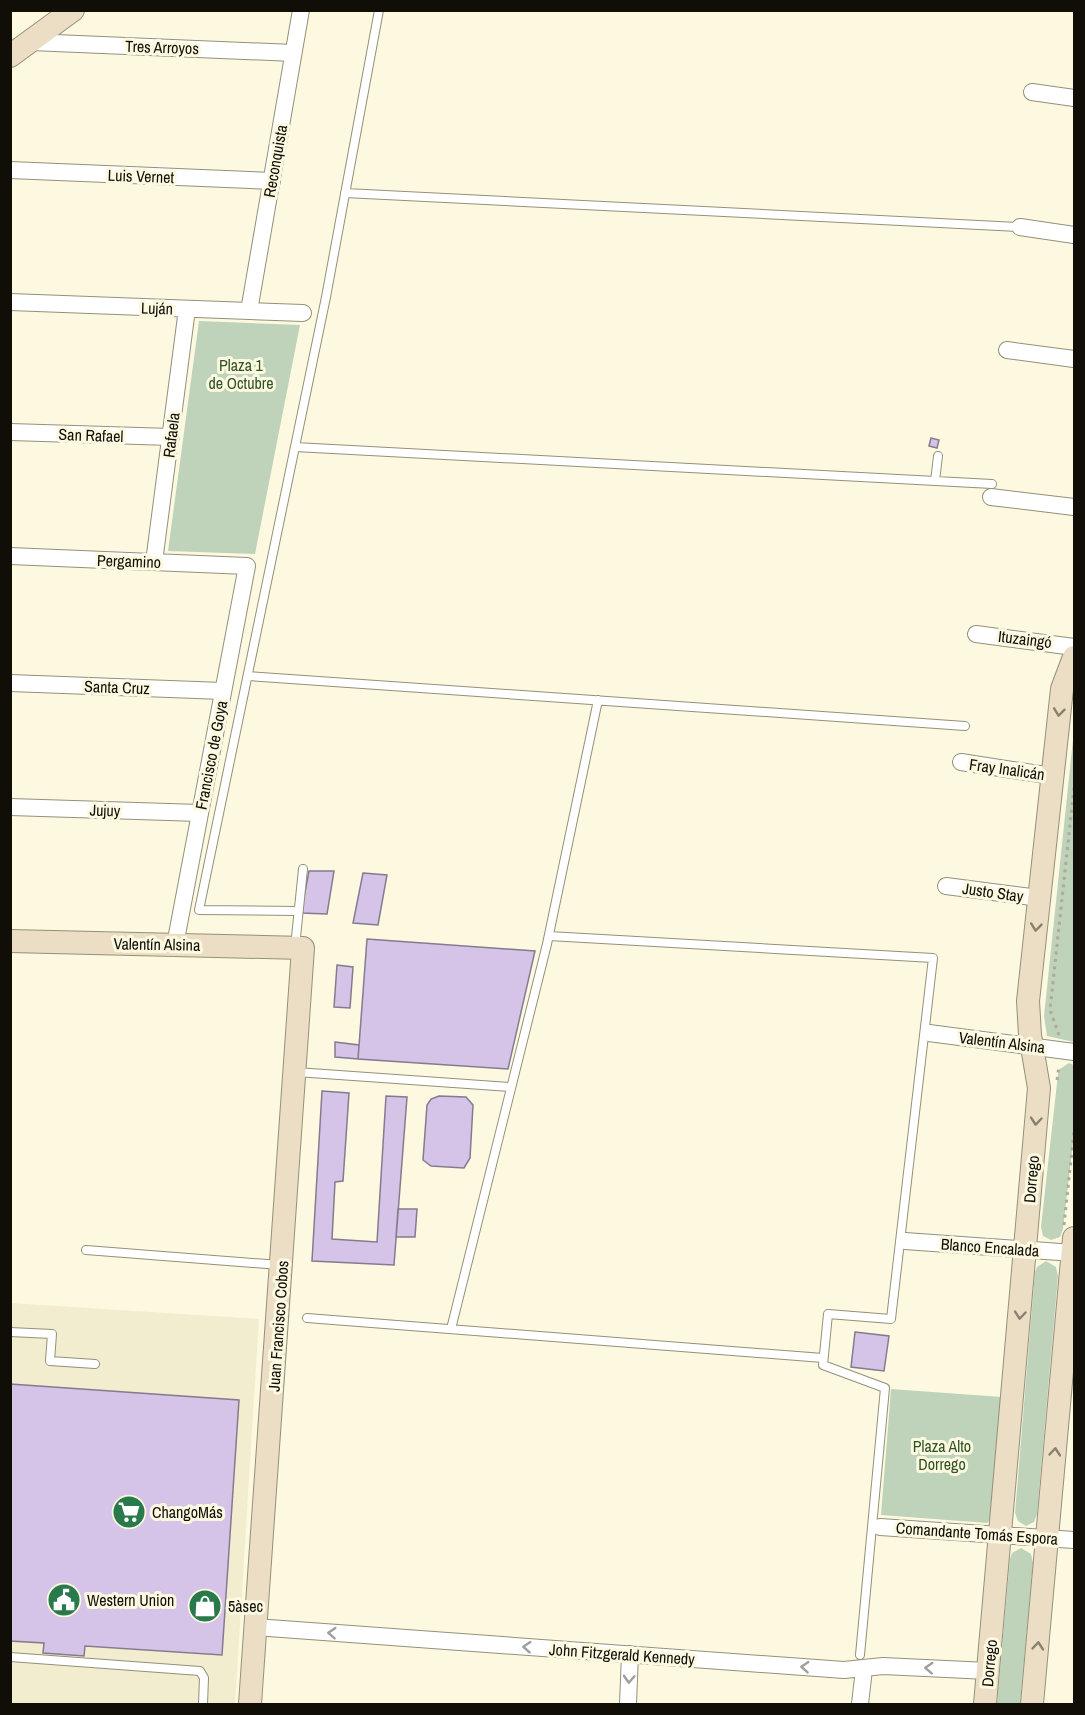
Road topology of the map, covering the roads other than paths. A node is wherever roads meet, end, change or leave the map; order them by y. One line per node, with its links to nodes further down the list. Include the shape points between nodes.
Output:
1 (73, 10): 4 (main road)
2 (301, 10): 5 (street, Reconquista)
3 (379, 10): 11 (lane)
4 (31, 42): 5 (street, Tres Arroyos); 6 (main road)
5 (293, 53): 10 (street, Reconquista)
6 (10, 56)
7 (1032, 92): 8 (street)
8 (1074, 98)
9 (10, 170): 10 (street, Luis Vernet)
10 (272, 181): 16 (street, Reconquista)
11 (345, 193): 12 (lane); 22 (lane)
12 (1020, 227): 13 (street)
13 (1074, 235)
14 (10, 302): 15 (street, Luján)
15 (187, 309): 16 (street, Luján); 21 (street, Rafaela)
16 (249, 311): 17 (street, Luján)
17 (303, 313)
18 (1007, 350): 19 (street)
19 (1074, 359)
20 (10, 432): 21 (street, San Rafael)
21 (171, 437): 28 (street, Rafaela)
22 (295, 447): 24 (lane); 33 (lane)
23 (938, 456): 24 (lane)
24 (935, 481): 25 (lane)
25 (991, 491): 26 (street)
26 (1074, 507)
27 (10, 556): 28 (street, Pergamino)
28 (154, 562): 29 (street, Pergamino)
29 (247, 566): 35 (street, Francisco de Goya)
30 (976, 634): 31 (street, Ituzaingó)
31 (1074, 647)
32 (1074, 657): 39 (main road, Dorrego, one-way to 39, via 1062,689)
33 (248, 676): 36 (lane); 45 (lane, via 199,910)
34 (10, 682): 35 (street, Santa Cruz)
35 (223, 691): 41 (street, Francisco de Goya)
36 (598, 700): 37 (lane); 46 (lane)
37 (965, 726)
38 (961, 762): 39 (street, Fray Inalicán)
39 (1052, 776): 44 (main road, Dorrego)
40 (10, 807): 41 (street, Jujuy)
41 (200, 813): 48 (street, Francisco de Goya)
42 (303, 869): 45 (lane)
43 (946, 886): 44 (street, Justo Stay)
44 (1039, 898): 51 (main road, Dorrego, one-way to 51, via 1028,1001)
45 (297, 911): 49 (lane)
46 (549, 936): 54 (lane); 63 (lane, via 933,958 891,1319 828,1314)
47 (10, 941): 48 (main road, Valentín Alsina)
48 (175, 945): 49 (main road, Valentín Alsina)
49 (299, 948): 53 (main road, Juan Francisco Cobos)
50 (929, 1033): 51 (street, Valentín Alsina)
51 (1032, 1046): 52 (street, Valentín Alsina); 58 (main road, Dorrego, one-way to 58, via 1038,1088)
52 (1074, 1052)
53 (296, 1072): 54 (lane); 59 (main road, Juan Francisco Cobos)
54 (511, 1087): 61 (lane)
55 (905, 1241): 58 (street, Blanco Encalada)
56 (1074, 1248): 58 (street, Blanco Encalada); 67 (main road, one-way to 56)
57 (86, 1250): 59 (lane)
58 (1026, 1250): 66 (main road, Dorrego, one-way to 66)
59 (282, 1265): 69 (main road, Juan Francisco Cobos)
60 (307, 1318): 61 (lane)
61 (451, 1329): 63 (lane)
62 (10, 1332): 64 (lane, via 52,1334 50,1361)
63 (823, 1358): 72 (lane, via 823,1365 885,1388)
64 (94, 1364)
65 (880, 1527): 66 (street, Comandante Tomás Espora)
66 (999, 1535): 67 (street, Comandante Tomás Espora); 73 (main road, Dorrego)
67 (1048, 1538): 68 (street, Comandante Tomás Espora); 79 (main road, one-way to 67)
68 (1074, 1540)
69 (255, 1627): 70 (street, John Fitzgerald Kennedy, one-way to 69); 75 (main road, Juan Francisco Cobos)
70 (630, 1654): 72 (street, John Fitzgerald Kennedy, one-way to 70); 76 (street, one-way to 76)
71 (10, 1657): 74 (lane, via 200,1671 204,1678)
72 (862, 1662): 73 (street, John Fitzgerald Kennedy, one-way to 72); 77 (street)
73 (988, 1671): 78 (main road, Dorrego)
74 (202, 1704)
75 (250, 1704)
76 (628, 1704)
77 (860, 1704)
78 (985, 1704)
79 (1032, 1704)

